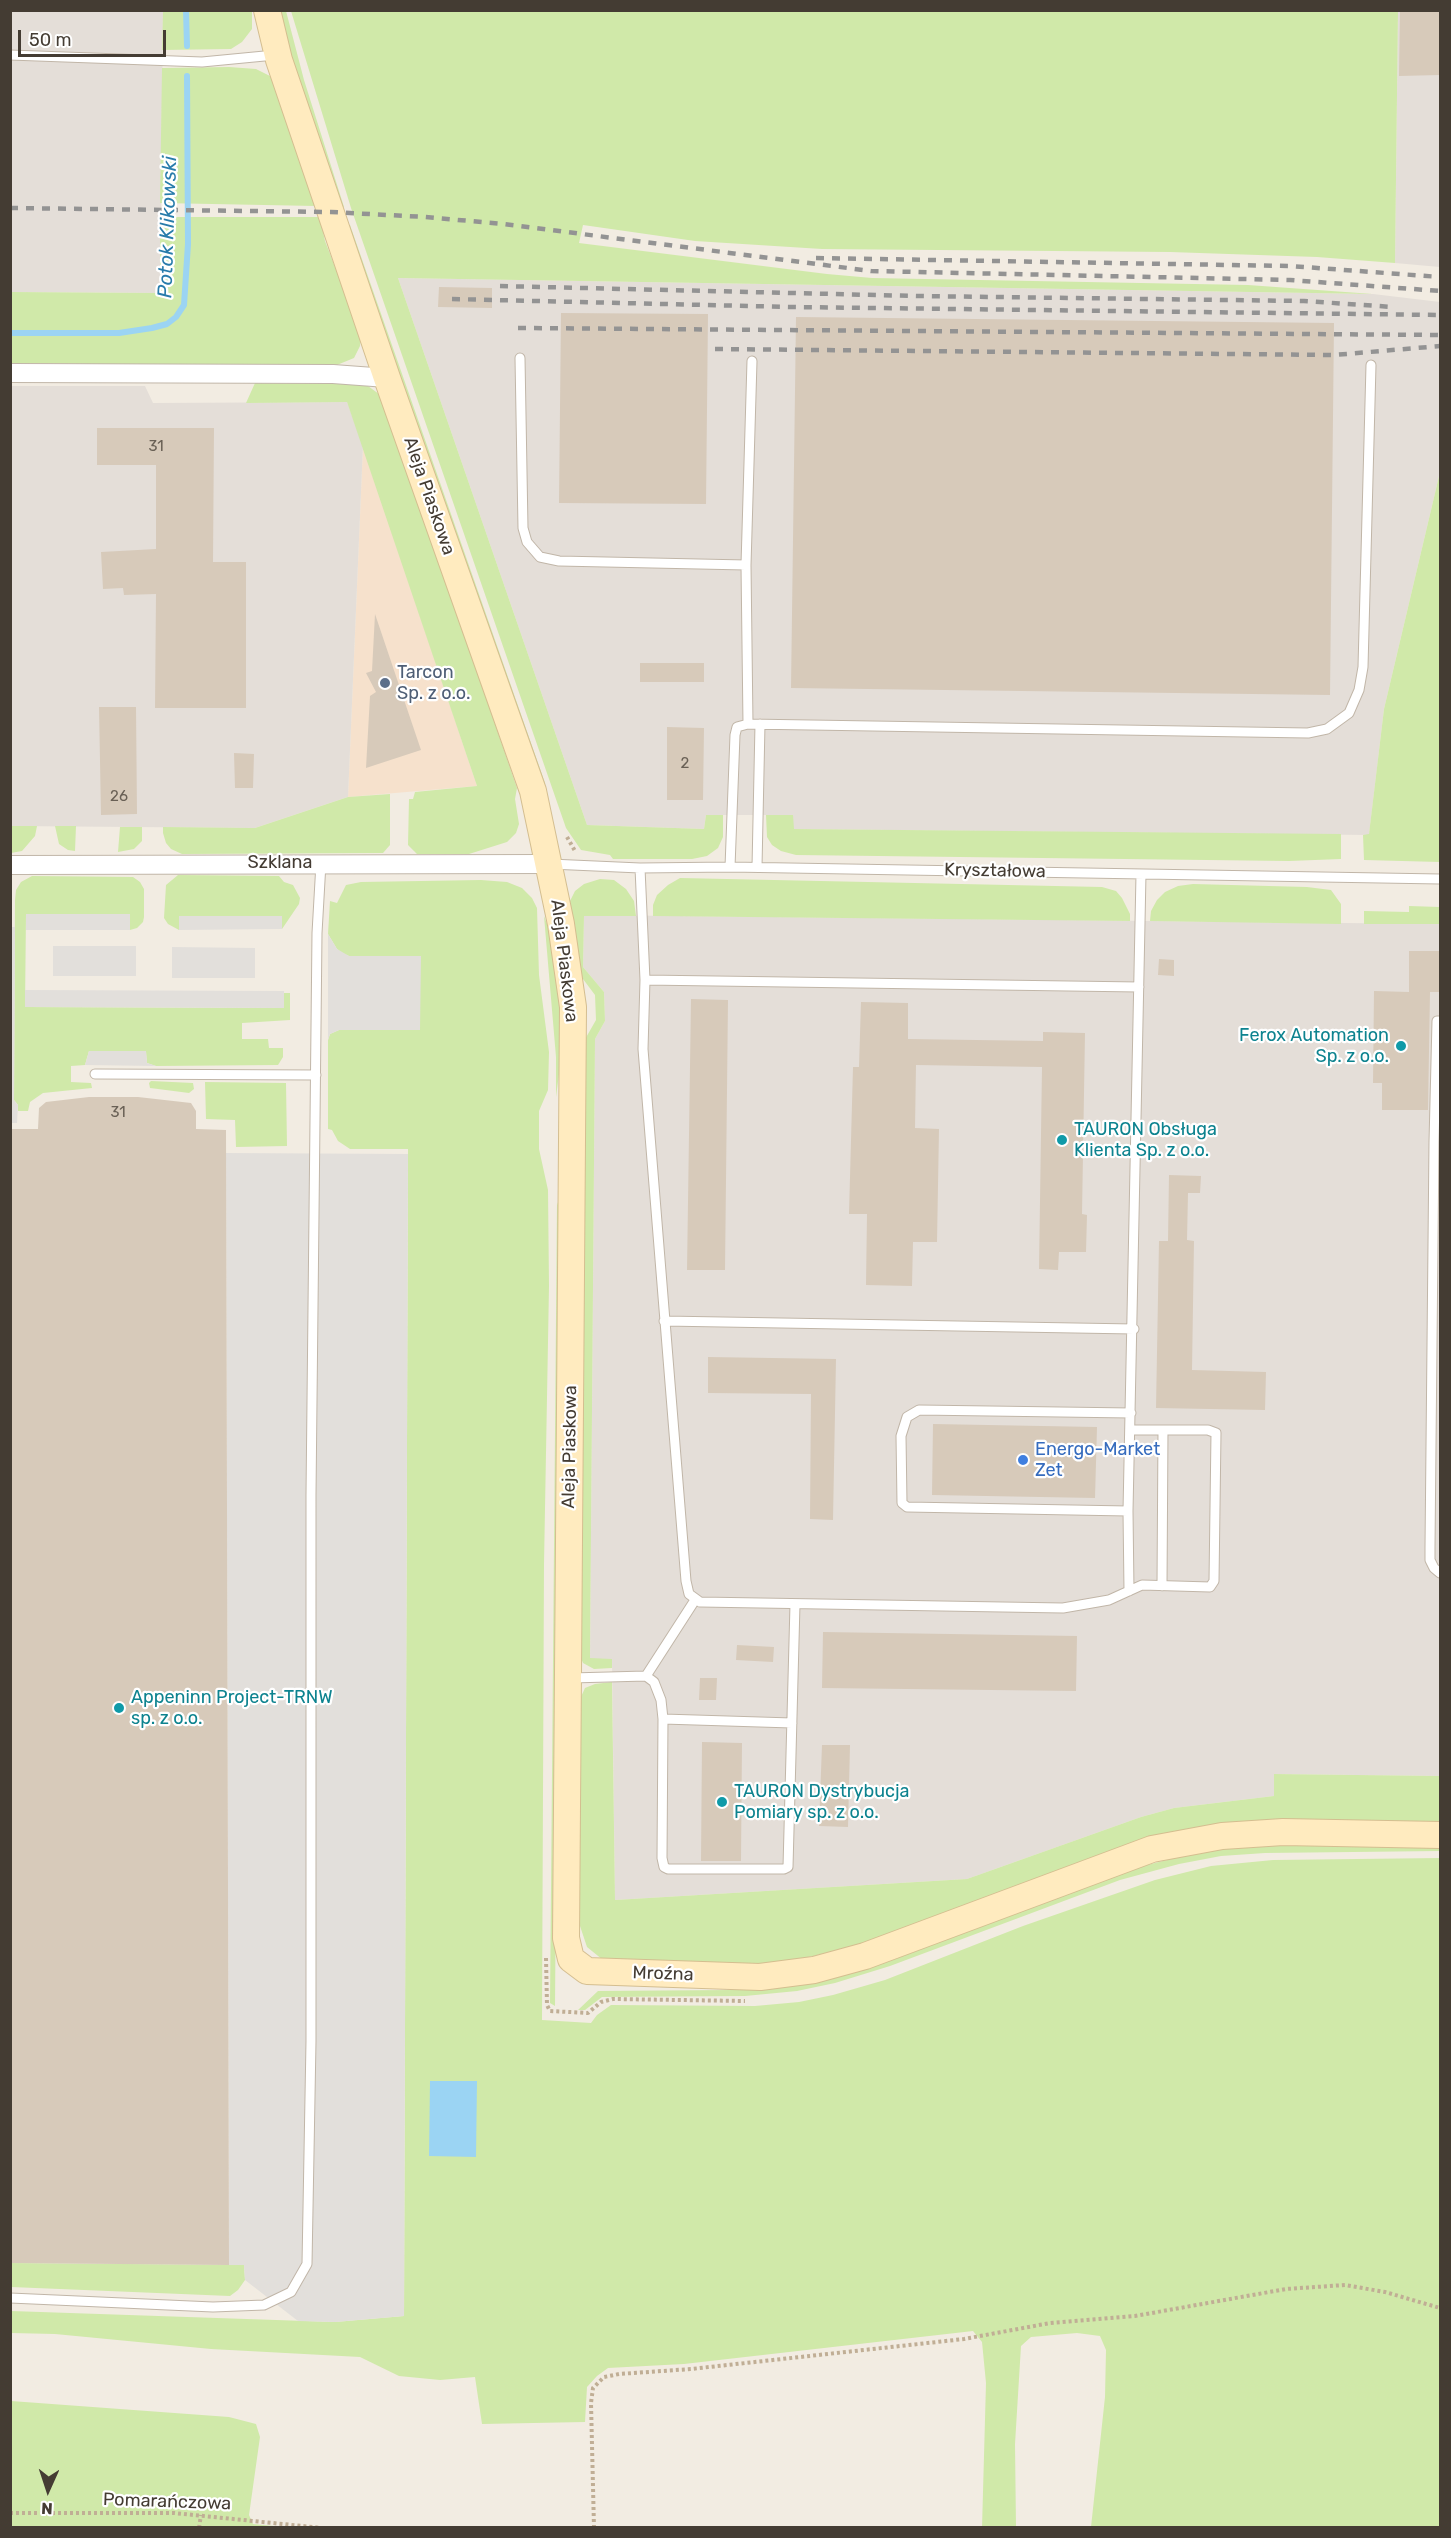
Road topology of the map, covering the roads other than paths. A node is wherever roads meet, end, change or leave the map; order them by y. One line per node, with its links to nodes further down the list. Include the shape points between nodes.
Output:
1 (267, 10): 3 (main road, Aleja Piaskowa)
2 (10, 55): 3 (lane, via 202,62)
3 (278, 55): 8 (main road, Aleja Piaskowa)
4 (520, 358): 9 (lane, via 523,528 527,542 540,558)
5 (752, 361): 9 (lane)
6 (1371, 366): 11 (lane, via 1363,667 1359,690 1348,712 1327,729 1308,733)
7 (10, 373): 8 (street, via 333,374)
8 (387, 378): 13 (main road, Aleja Piaskowa, via 533,791)
9 (746, 565): 10 (lane)
10 (748, 724): 11 (lane); 14 (lane, via 737,727 735,735)
11 (760, 724): 15 (lane)
12 (321, 863): 13 (street, Szklana); 17 (street, Szklana); 24 (lane)
13 (550, 864): 16 (lane, Kryształowa); 37 (main road, Aleja Piaskowa, via 573,1007)
14 (730, 867): 15 (lane, Kryształowa); 16 (lane, Kryształowa)
15 (757, 867): 18 (lane, Kryształowa)
16 (640, 868): 20 (lane)
17 (13, 870)
18 (1141, 874): 19 (lane, Kryształowa); 21 (lane)
19 (1440, 879)
20 (645, 980): 21 (lane); 25 (lane, via 643,1049)
21 (1139, 987): 26 (lane)
22 (1440, 1021): 31 (lane, via 1434,1142 1430,1547 1430,1560)
23 (95, 1074): 24 (lane)
24 (316, 1076): 42 (lane, via 307,2264 291,2292 264,2306)
25 (664, 1321): 26 (lane); 34 (lane, via 686,1581)
26 (1134, 1329): 27 (lane)
27 (1131, 1413): 28 (lane); 30 (lane, via 919,1410 907,1417 901,1436 902,1503 907,1507)
28 (1130, 1430): 29 (lane); 30 (lane)
29 (1163, 1430): 32 (lane); 32 (lane, via 1214,1431 1217,1445 1214,1584)
30 (1128, 1511): 33 (lane)
31 (1440, 1573)
32 (1162, 1586): 33 (lane, via 1142,1585)
33 (1129, 1591): 35 (lane, via 1109,1600 1063,1608)
34 (695, 1600): 35 (lane); 36 (lane)
35 (795, 1604): 39 (lane)
36 (646, 1676): 37 (lane); 38 (lane, via 658,1691)
37 (568, 1678): 41 (main road, Aleja Piaskowa, via 566,1938)
38 (663, 1719): 39 (lane); 39 (lane, via 662,1858 668,1869 788,1867)
39 (792, 1723)
40 (1440, 1835): 41 (main road, Mroźna, via 1283,1832 1222,1836 1152,1849 865,1956 813,1970 760,1977 587,1971)
41 (571, 1959)
42 (10, 2298)

